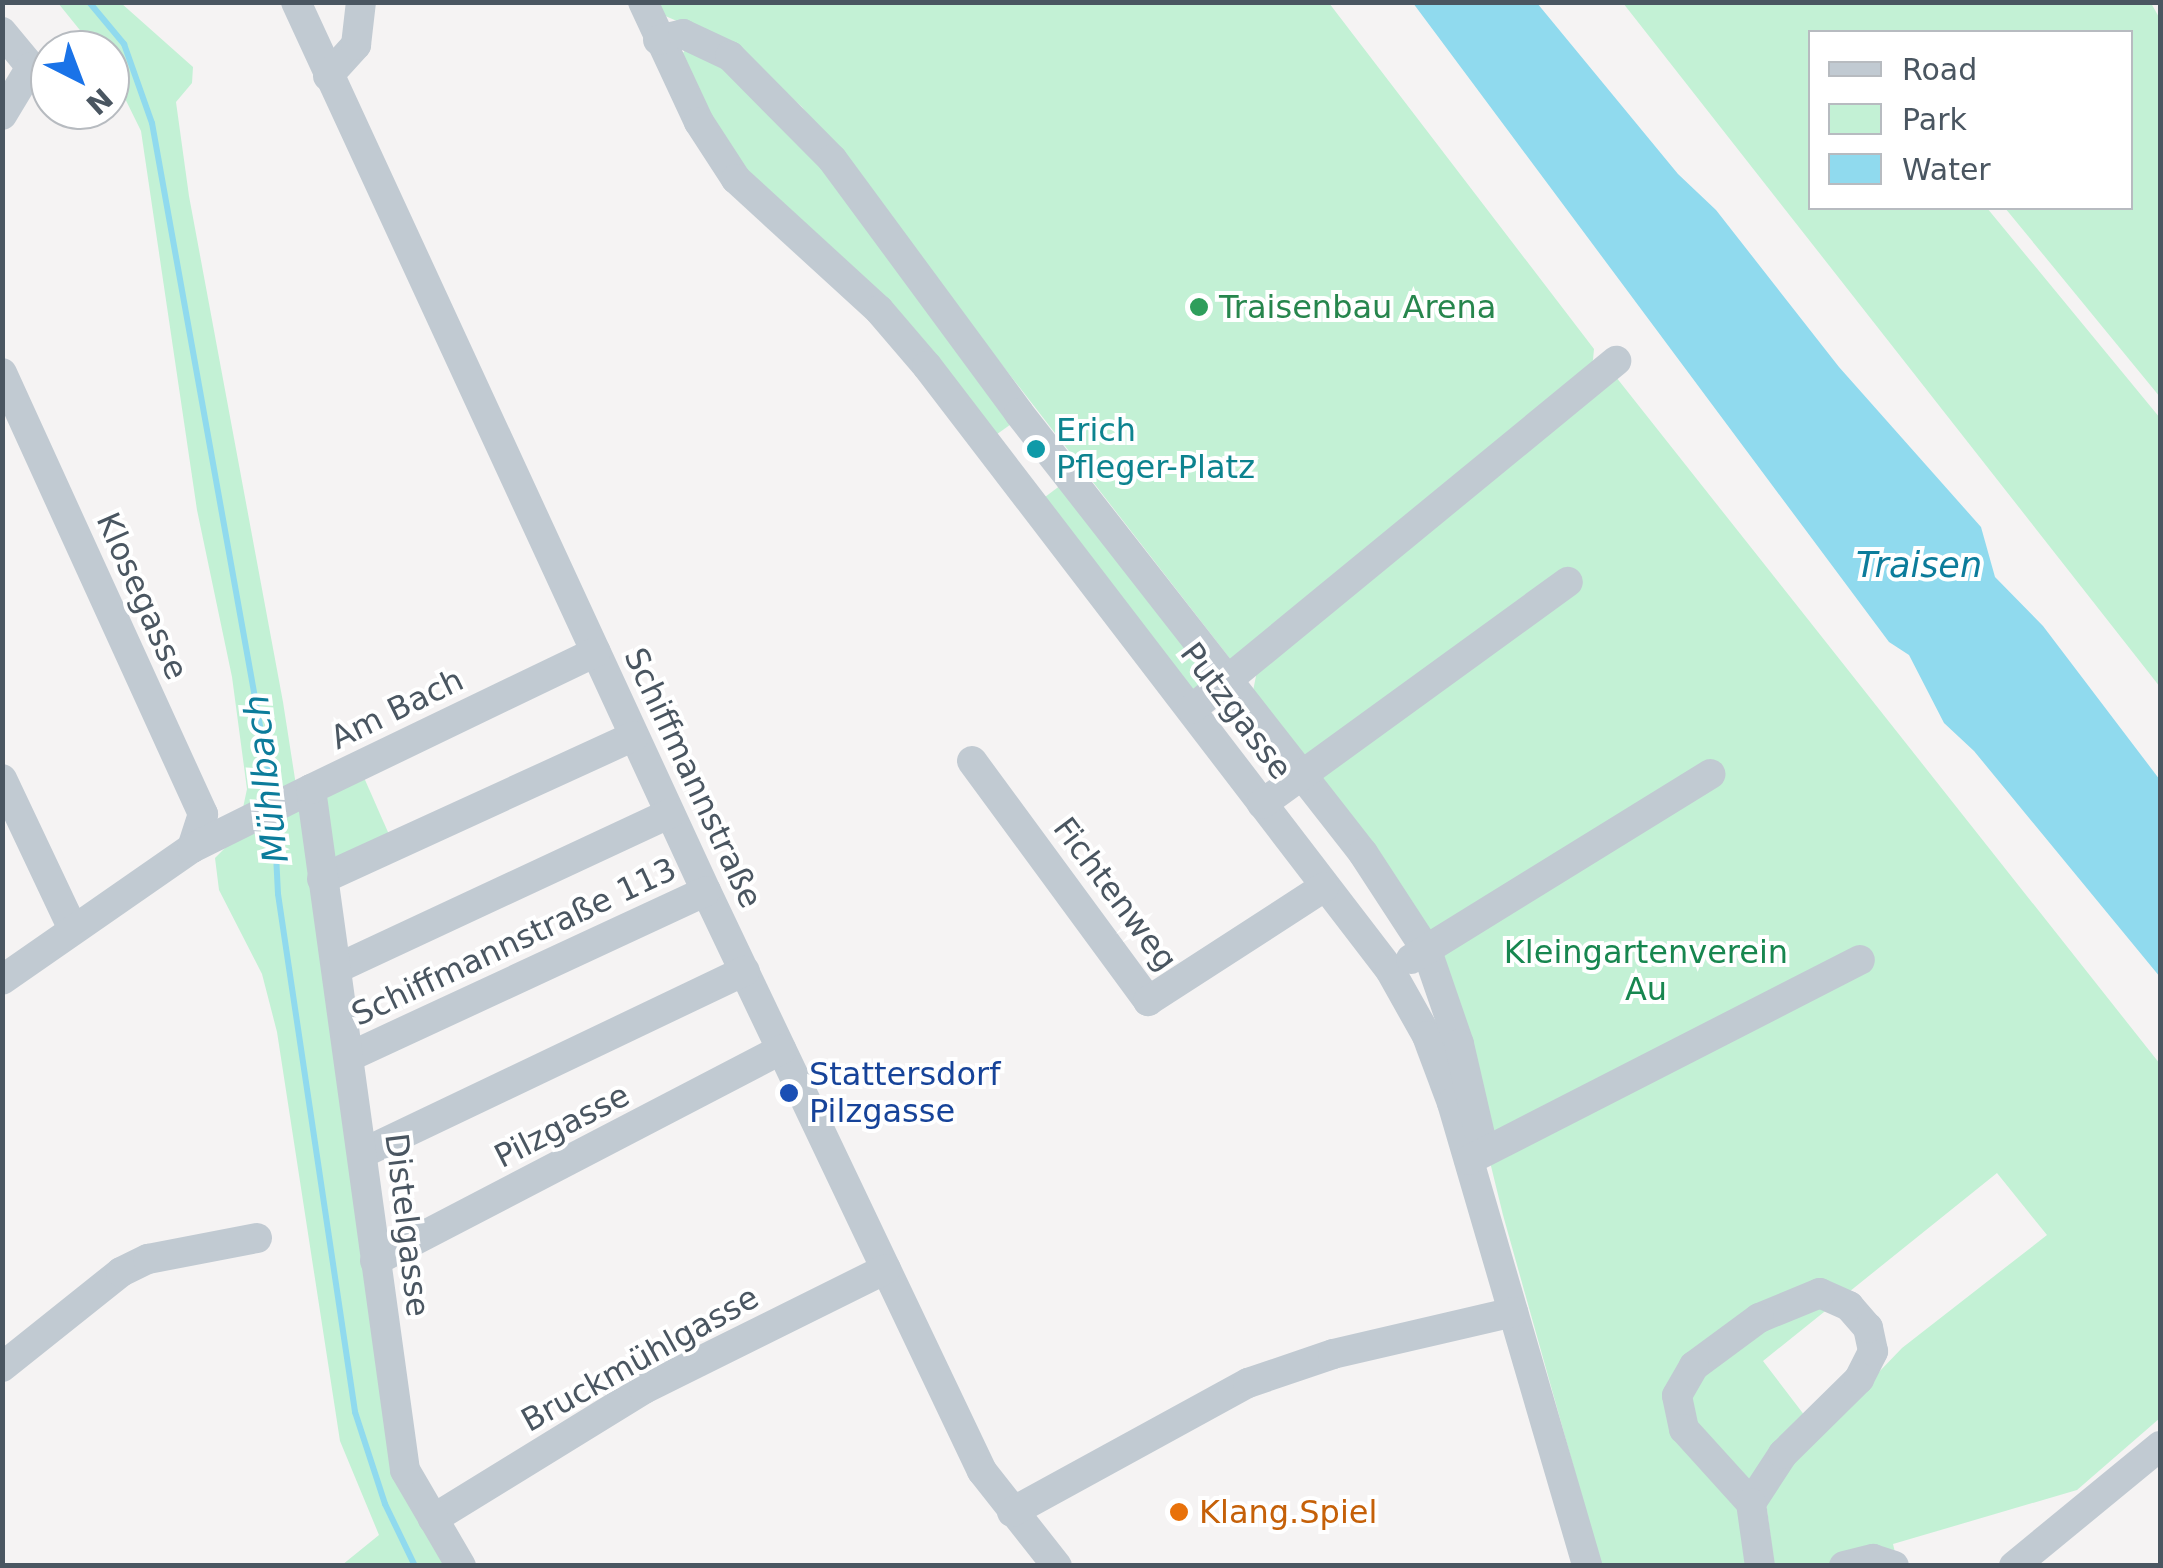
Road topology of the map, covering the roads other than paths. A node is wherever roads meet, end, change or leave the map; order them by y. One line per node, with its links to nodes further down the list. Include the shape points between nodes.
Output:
1 (296, 2): 6 (street, Schiffmannstraße)
2 (361, 2): 6 (street, via 356,45)
3 (643, 2): 5 (street, Putzgasse)
4 (2, 32): 7 (street, via 31,67)
5 (658, 40): 10 (street, via 683,34 730,56 773,94 832,158); 11 (street, Putzgasse, via 736,179 879,310)
6 (328, 76): 13 (street, Schiffmannstraße)
7 (2, 114)
8 (1616, 361): 14 (street)
9 (2, 373): 24 (street, Klosegasse, via 203,814)
10 (1071, 466): 11 (street); 14 (street)
11 (1030, 498): 15 (street, Putzgasse)
12 (1568, 582): 18 (street)
13 (596, 652): 16 (street, Schiffmannstraße); 21 (street, Am Bach)
14 (1228, 681): 15 (street); 18 (street)
15 (1192, 709): 22 (street, Putzgasse)
16 (634, 736): 23 (street, Schiffmannstraße); 25 (street)
17 (972, 761): 26 (street, Fichtenweg, via 1148,1001)
18 (1300, 774): 22 (street); 29 (street)
19 (1710, 774): 29 (street)
20 (2, 779): 28 (street)
21 (302, 793): 24 (street); 25 (street, Am Bach)
22 (1262, 804): 26 (street, Putzgasse)
23 (670, 813): 27 (street, Schiffmannstraße); 31 (street)
24 (192, 848): 28 (street)
25 (322, 879): 31 (street, Distelgasse)
26 (1324, 887): 32 (street, Putzgasse)
27 (706, 892): 33 (street, Schiffmannstraße); 36 (street, Schiffmannstraße 113)
28 (72, 927): 34 (street)
29 (1427, 951): 32 (street); 38 (street, via 1459,1044)
30 (1860, 960): 38 (street)
31 (338, 968): 36 (street, Distelgasse)
32 (1390, 970): 38 (street, Putzgasse, via 1427,1036)
33 (745, 971): 35 (street, Schiffmannstraße); 37 (street)
34 (2, 980)
35 (781, 1050): 40 (street, Pilzgasse); 41 (street, Schiffmannstraße)
36 (351, 1056): 37 (street, Distelgasse)
37 (363, 1153): 40 (street, Distelgasse)
38 (1477, 1156): 42 (street, Putzgasse)
39 (257, 1238): 43 (street, via 134,1266)
40 (375, 1261): 47 (street, Distelgasse, via 405,1470)
41 (886, 1269): 46 (street, Schiffmannstraße, via 982,1472); 47 (street, Bruckmühlgasse, via 644,1389)
42 (1513, 1312): 46 (street, via 1333,1354 1248,1383); 50 (street, Putzgasse)
43 (2, 1367)
44 (2160, 1446): 54 (street)
45 (1751, 1504): 45 (street, via 1783,1454 1859,1378 1873,1351 1868,1328 1849,1306 1820,1293 1759,1318 1694,1366 1677,1396 1684,1429); 51 (street)
46 (1012, 1512): 49 (street, Schiffmannstraße)
47 (433, 1519): 48 (street, Distelgasse)
48 (461, 1566)
49 (1057, 1566)
50 (1588, 1566)
51 (1760, 1566)
52 (1844, 1566): 53 (street, via 1873,1559)
53 (1894, 1566)
54 (2014, 1566)

